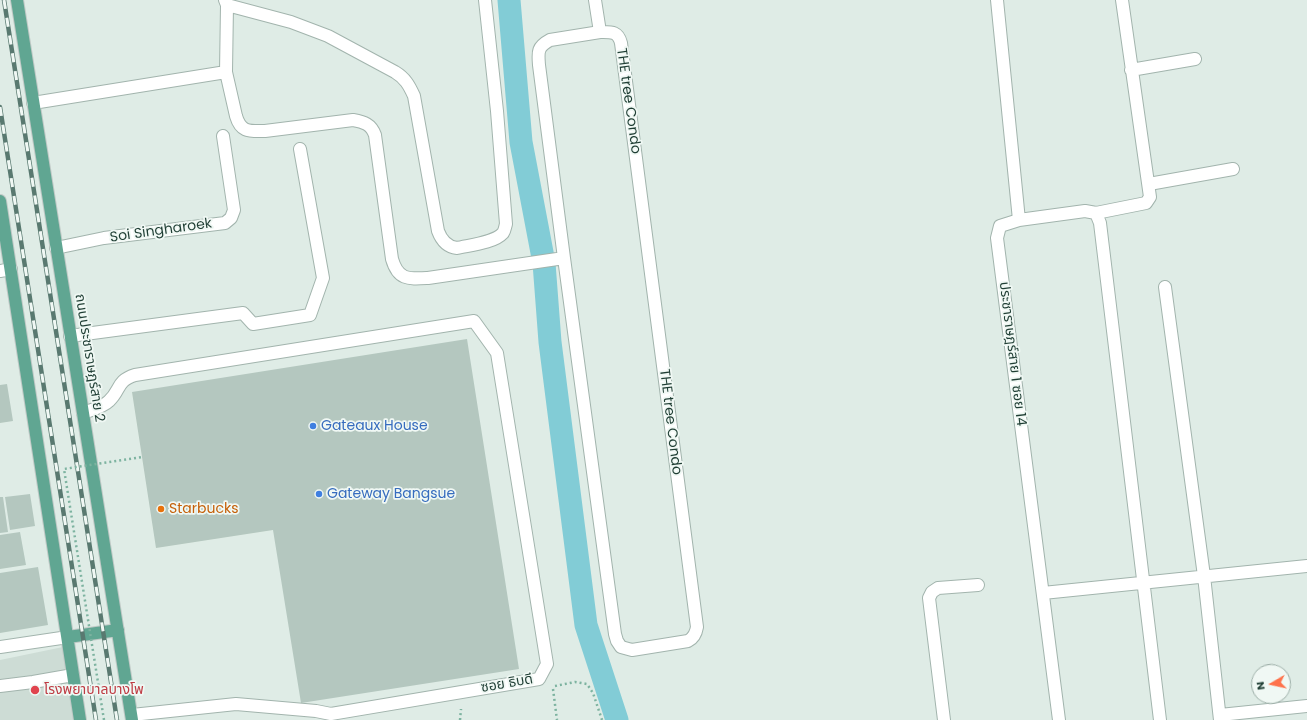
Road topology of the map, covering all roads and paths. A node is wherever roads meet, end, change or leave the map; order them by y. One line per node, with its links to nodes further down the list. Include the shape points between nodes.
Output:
1 (17, 0): 11 (main road, ถนนประชาราษฎร์สาย 2)
2 (485, 0): 6 (street, via 506,224 504,232 499,237 457,248 444,241 438,231 414,96 407,82 328,36)
3 (595, 0): 7 (street)
4 (997, 0): 18 (street)
5 (1122, 0): 9 (street)
6 (226, 2): 10 (street)
7 (600, 32): 20 (street, THE tree Condo, via 550,40 541,46 538,53); 20 (street, THE tree Condo, via 615,33 621,43 697,627 694,636 688,641 632,650 621,647 617,641)
8 (1195, 59): 9 (street)
9 (1132, 70): 15 (street)
10 (226, 72): 11 (street); 20 (street, via 236,116 245,130 266,131 353,120 370,126 375,135 392,259 395,269 401,276 428,278)
11 (33, 103): 19 (main road, ถนนประชาราษฎร์สาย 2)
12 (223, 136): 19 (street, Soi Singharoek, via 234,210 231,218 225,222 104,238)
13 (300, 149): 23 (street, via 323,278 310,315 253,324 243,313)
14 (1233, 169): 15 (street)
15 (1148, 184): 17 (street, via 1150,197 1146,203)
16 (0, 201): 21 (main road)
17 (1096, 213): 18 (street, via 1086,211); 28 (street, via 1100,222)
18 (1019, 220): 30 (street, ประชาราษฎร์สาย 1 ซอย 14, via 1000,226 997,238)
19 (56, 248): 23 (main road, ถนนประชาราษฎร์สาย 2)
20 (564, 258)
21 (6, 270): 32 (main road)
22 (1165, 287): 27 (street)
23 (70, 336): 24 (main road, ถนนประชาราษฎร์สาย 2)
24 (83, 413): 31 (main road, ถนนประชาราษฎร์สาย 2); 39 (street, ซอย ธิบดี, via 105,404 121,382 135,375 474,321 497,352 547,664 539,679 331,714 236,704)
25 (142, 457): 41 (path, bridge, via 64,469)
26 (1307, 566): 27 (street)
27 (1204, 576): 28 (street); 38 (street)
28 (1143, 582): 30 (street); 45 (street)
29 (978, 585): 43 (street, via 938,588 929,598)
30 (1043, 593): 44 (street, ประชาราษฎร์สาย 1 ซอย 14)
31 (118, 630): 32 (main road); 39 (main road, ถนนประชาราษฎร์สาย 2)
32 (68, 637): 33 (street); 34 (main road)
33 (0, 648)
34 (73, 675): 35 (street); 40 (main road)
35 (0, 686)
36 (553, 686): 42 (path)
37 (1307, 706): 38 (street)
38 (1220, 717)
39 (132, 718)
40 (80, 720)
41 (104, 720)
42 (557, 720)
43 (944, 720)
44 (1059, 720)
45 (1160, 720)

